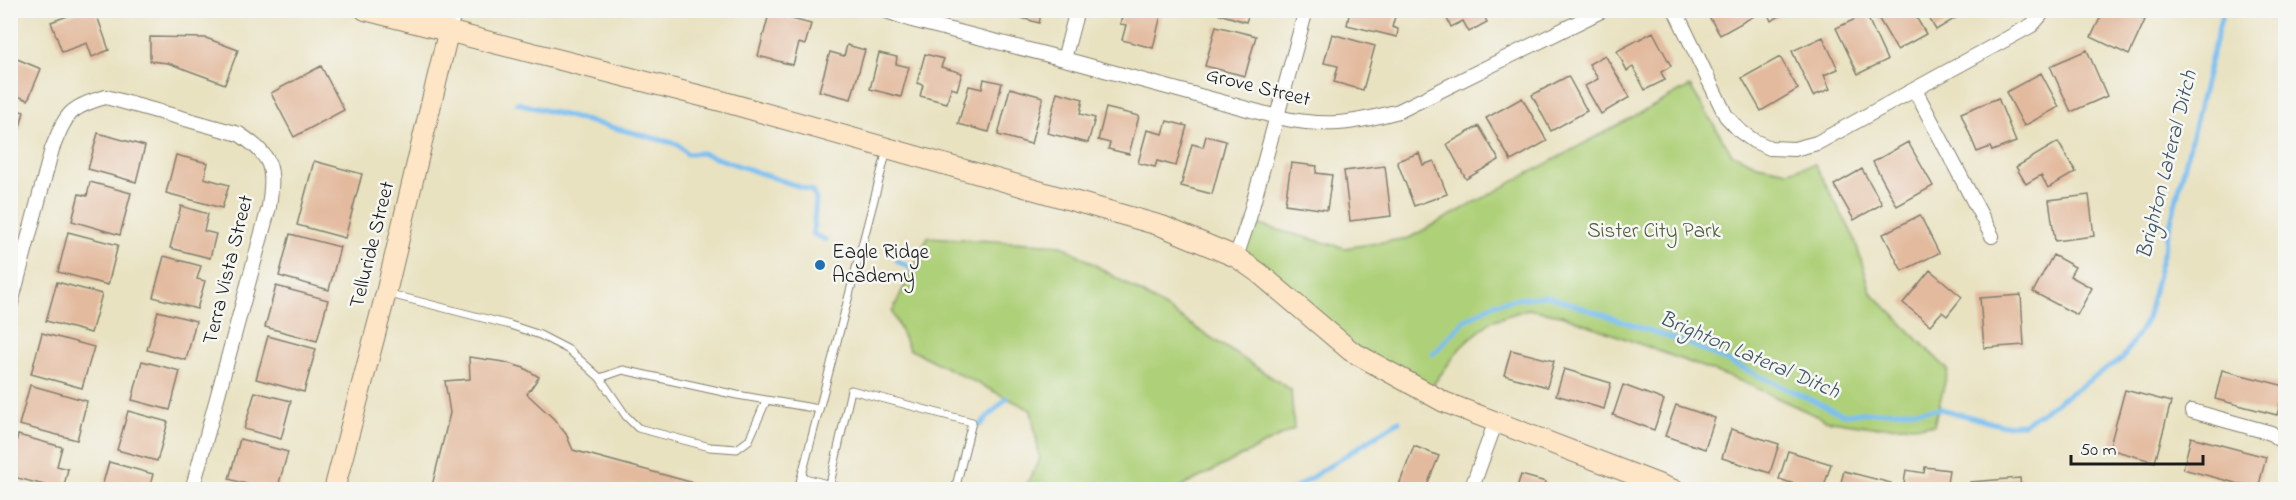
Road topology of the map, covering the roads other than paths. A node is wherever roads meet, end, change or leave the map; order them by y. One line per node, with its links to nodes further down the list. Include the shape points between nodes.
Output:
1 (364, 10): 9 (street)
2 (455, 10): 9 (street, Telluride Street)
3 (883, 10): 10 (street, Grove Street)
4 (1077, 10): 10 (street)
5 (1306, 10): 12 (street)
6 (1603, 10): 12 (street, Grove Street, via 1399,111 1337,124 1306,124)
7 (1675, 10): 11 (street, via 1726,116 1740,131 1770,148 1794,149 1817,143)
8 (2044, 10): 11 (street, via 2032,25)
9 (448, 33): 13 (street); 16 (street, Telluride Street)
10 (1064, 58): 12 (street, Grove Street)
11 (1915, 90): 14 (street)
12 (1277, 117): 15 (street)
13 (888, 147): 15 (street, via 1162,226); 20 (lane)
14 (1992, 236)
15 (1236, 257): 22 (street, via 1352,351 1444,402)
16 (386, 293): 18 (lane, via 540,335 568,350); 27 (street, Telluride Street)
17 (10, 307): 26 (street, Terra Vista Street, via 52,149 70,111 105,97 239,134 257,145 273,177 259,248)
18 (600, 378): 19 (lane, via 623,370); 19 (lane, via 638,428 710,447 737,449 749,440)
19 (766, 400): 20 (lane)
20 (819, 410): 24 (lane)
21 (2192, 411): 23 (street, via 2271,433)
22 (1496, 421): 31 (street); 32 (street)
23 (2286, 445)
24 (801, 477): 25 (lane); 28 (lane)
25 (830, 484): 29 (lane); 30 (lane, via 852,390 972,422)
26 (192, 489)
27 (334, 489)
28 (798, 489)
29 (849, 489)
30 (955, 489)
31 (1472, 489)
32 (1674, 489)

